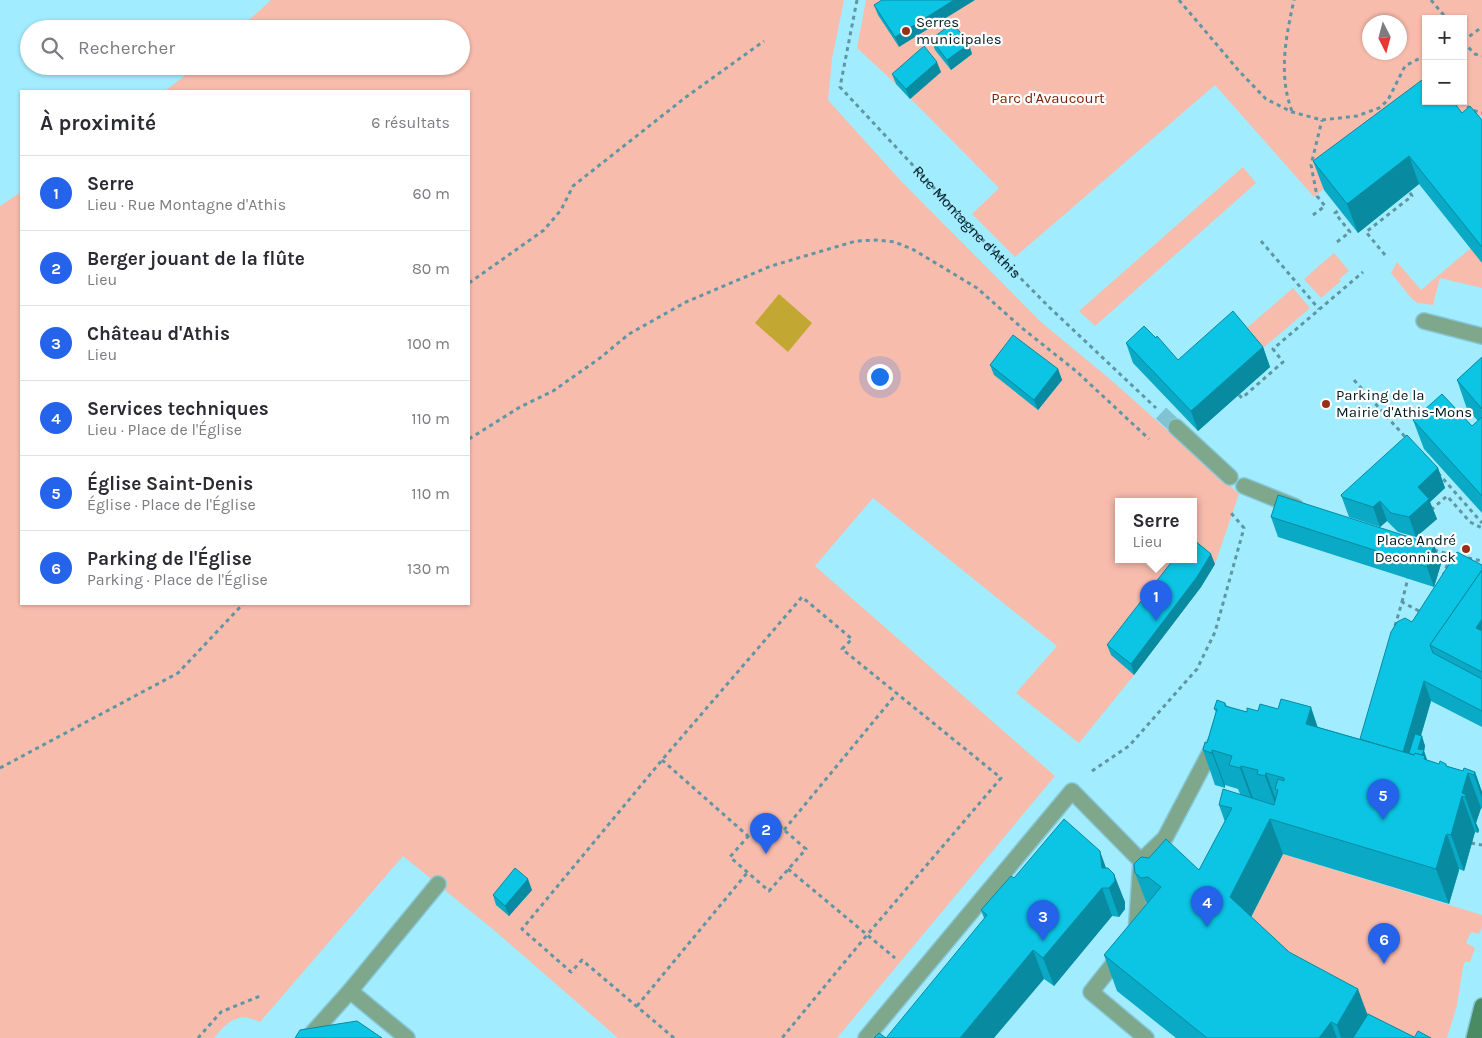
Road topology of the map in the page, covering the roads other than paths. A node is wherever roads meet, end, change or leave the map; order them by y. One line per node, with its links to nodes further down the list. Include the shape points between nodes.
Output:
1 (1424, 321): 2 (street)
2 (1482, 336)
3 (1176, 427): 4 (street)
4 (1230, 477)
5 (1244, 486): 6 (street)
6 (1306, 510)
7 (1222, 729): 8 (street, via 1165,838)
8 (1140, 862): 14 (street, via 1072,791); 15 (street, via 1136,935 1092,992)
9 (438, 884): 10 (street)
10 (350, 991): 12 (street); 13 (street)
11 (1482, 1006): 16 (main road)
12 (308, 1038)
13 (407, 1038)
14 (866, 1038)
15 (1146, 1038)
16 (1474, 1038)

